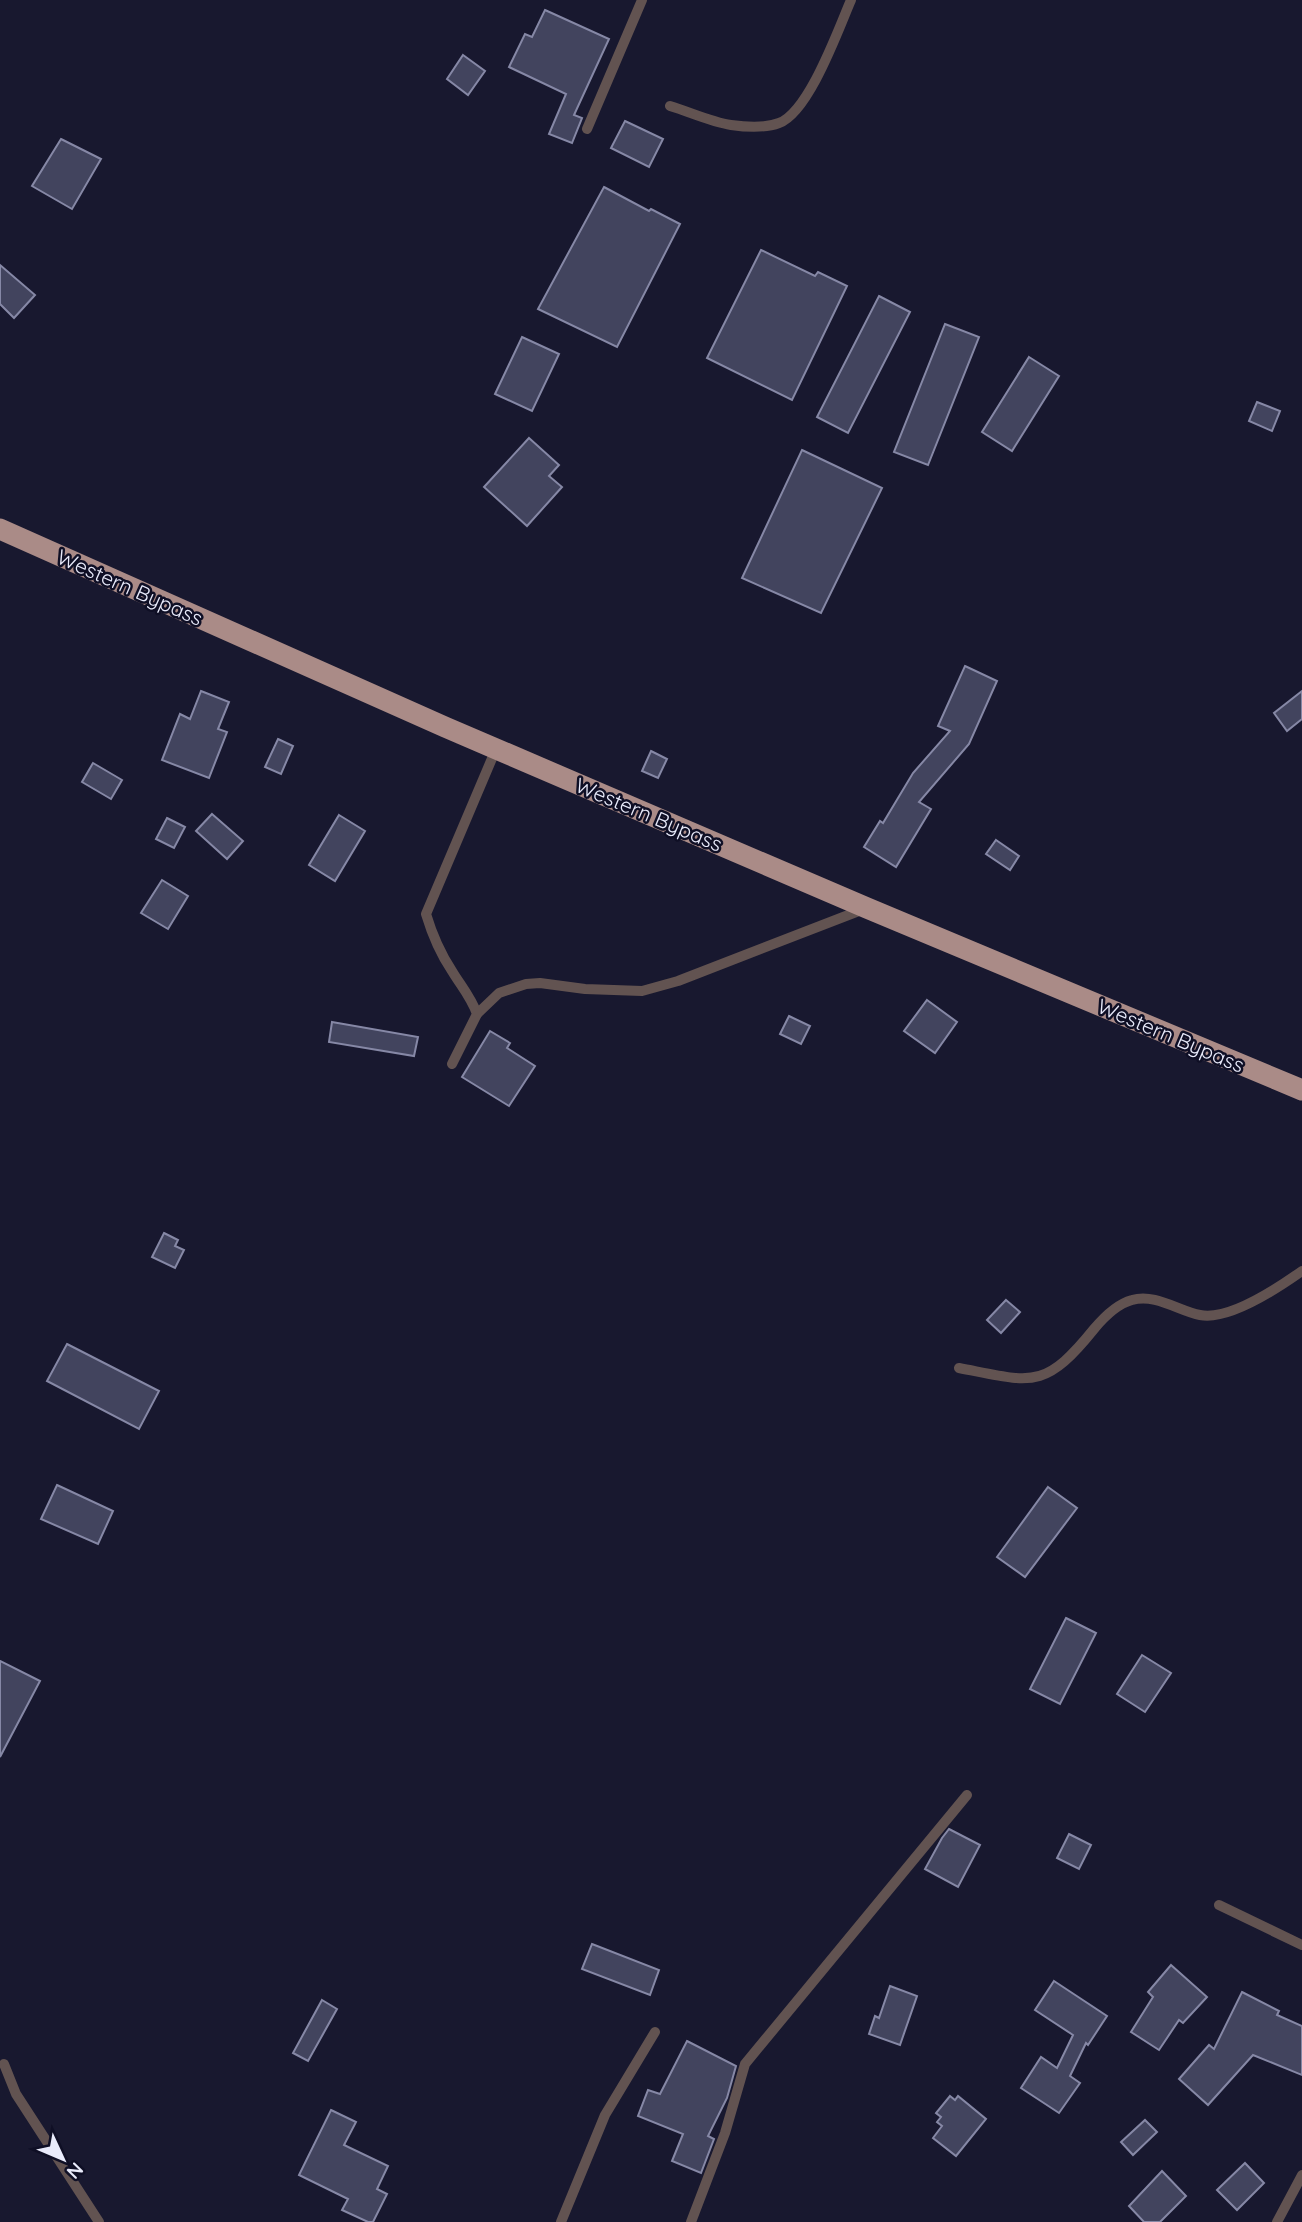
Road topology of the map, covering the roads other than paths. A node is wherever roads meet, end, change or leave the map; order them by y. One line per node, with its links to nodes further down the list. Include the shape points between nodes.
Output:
1 (642, 0): 4 (lane)
2 (851, 0): 3 (lane, via 810,91 800,107 780,123 730,125)
3 (670, 106)
4 (587, 129)
5 (0, 529): 6 (main road, Western Bypass)
6 (496, 749): 7 (main road, Western Bypass); 8 (lane, via 426,914 432,936)
7 (867, 908): 8 (lane, via 642,991 540,983 499,993); 10 (main road, Western Bypass)
8 (477, 1014): 9 (lane)
9 (452, 1064)
10 (1302, 1090)
11 (1302, 1271): 12 (lane, via 1240,1307 1214,1316 1132,1300 1110,1312 1067,1360 1047,1374 1012,1378)
12 (959, 1368)
13 (967, 1795): 21 (lane, via 745,2064)
14 (1219, 1905): 15 (lane)
15 (1302, 1945)
16 (655, 2032): 20 (lane, via 605,2115)
17 (4, 2064): 19 (lane, via 16,2094)
18 (1302, 2175): 22 (lane)
19 (99, 2222)
20 (561, 2222)
21 (691, 2222)
22 (1277, 2222)

